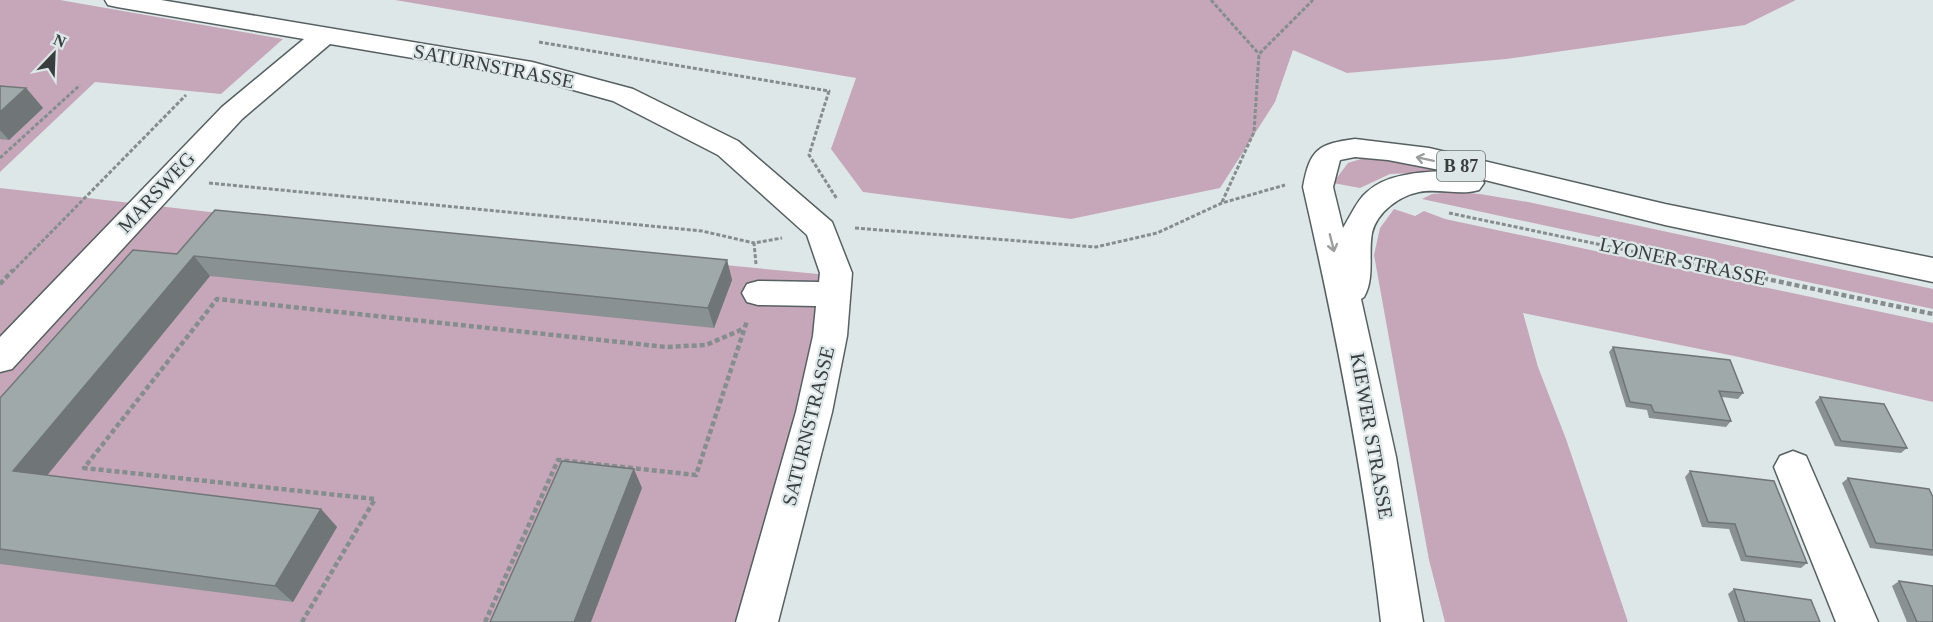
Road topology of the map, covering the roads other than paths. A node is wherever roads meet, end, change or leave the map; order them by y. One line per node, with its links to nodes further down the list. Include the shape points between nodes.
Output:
1 (117, 0): 2 (street, SATURNSTRASSE)
2 (322, 36): 6 (street, SATURNSTRASSE, via 532,70 623,95 728,148 821,230 836,273); 8 (street, MARSWEG, via 232,113)
3 (1625, 206): 4 (street, LYONER STRASSE / B 87); 7 (street, LYONER STRASSE / B 87, via 1446,181 1418,182 1395,189 1377,199 1357,231); 7 (street, LYONER STRASSE / B 87, one-way to 7, via 1378,149 1334,151 1321,170 1318,187)
4 (1933, 270)
5 (758, 292): 6 (street)
6 (834, 294): 11 (street, SATURNSTRASSE, via 830,336 814,412)
7 (1350, 317): 10 (street, KIEWER STRASSE / B 87)
8 (0, 359)
9 (1793, 467): 14 (street)
10 (1394, 555): 12 (street, KIEWER STRASSE / B 87); 13 (street, KIEWER STRASSE / B 87)
11 (757, 622)
12 (1402, 622)
13 (1414, 622)
14 (1857, 622)

